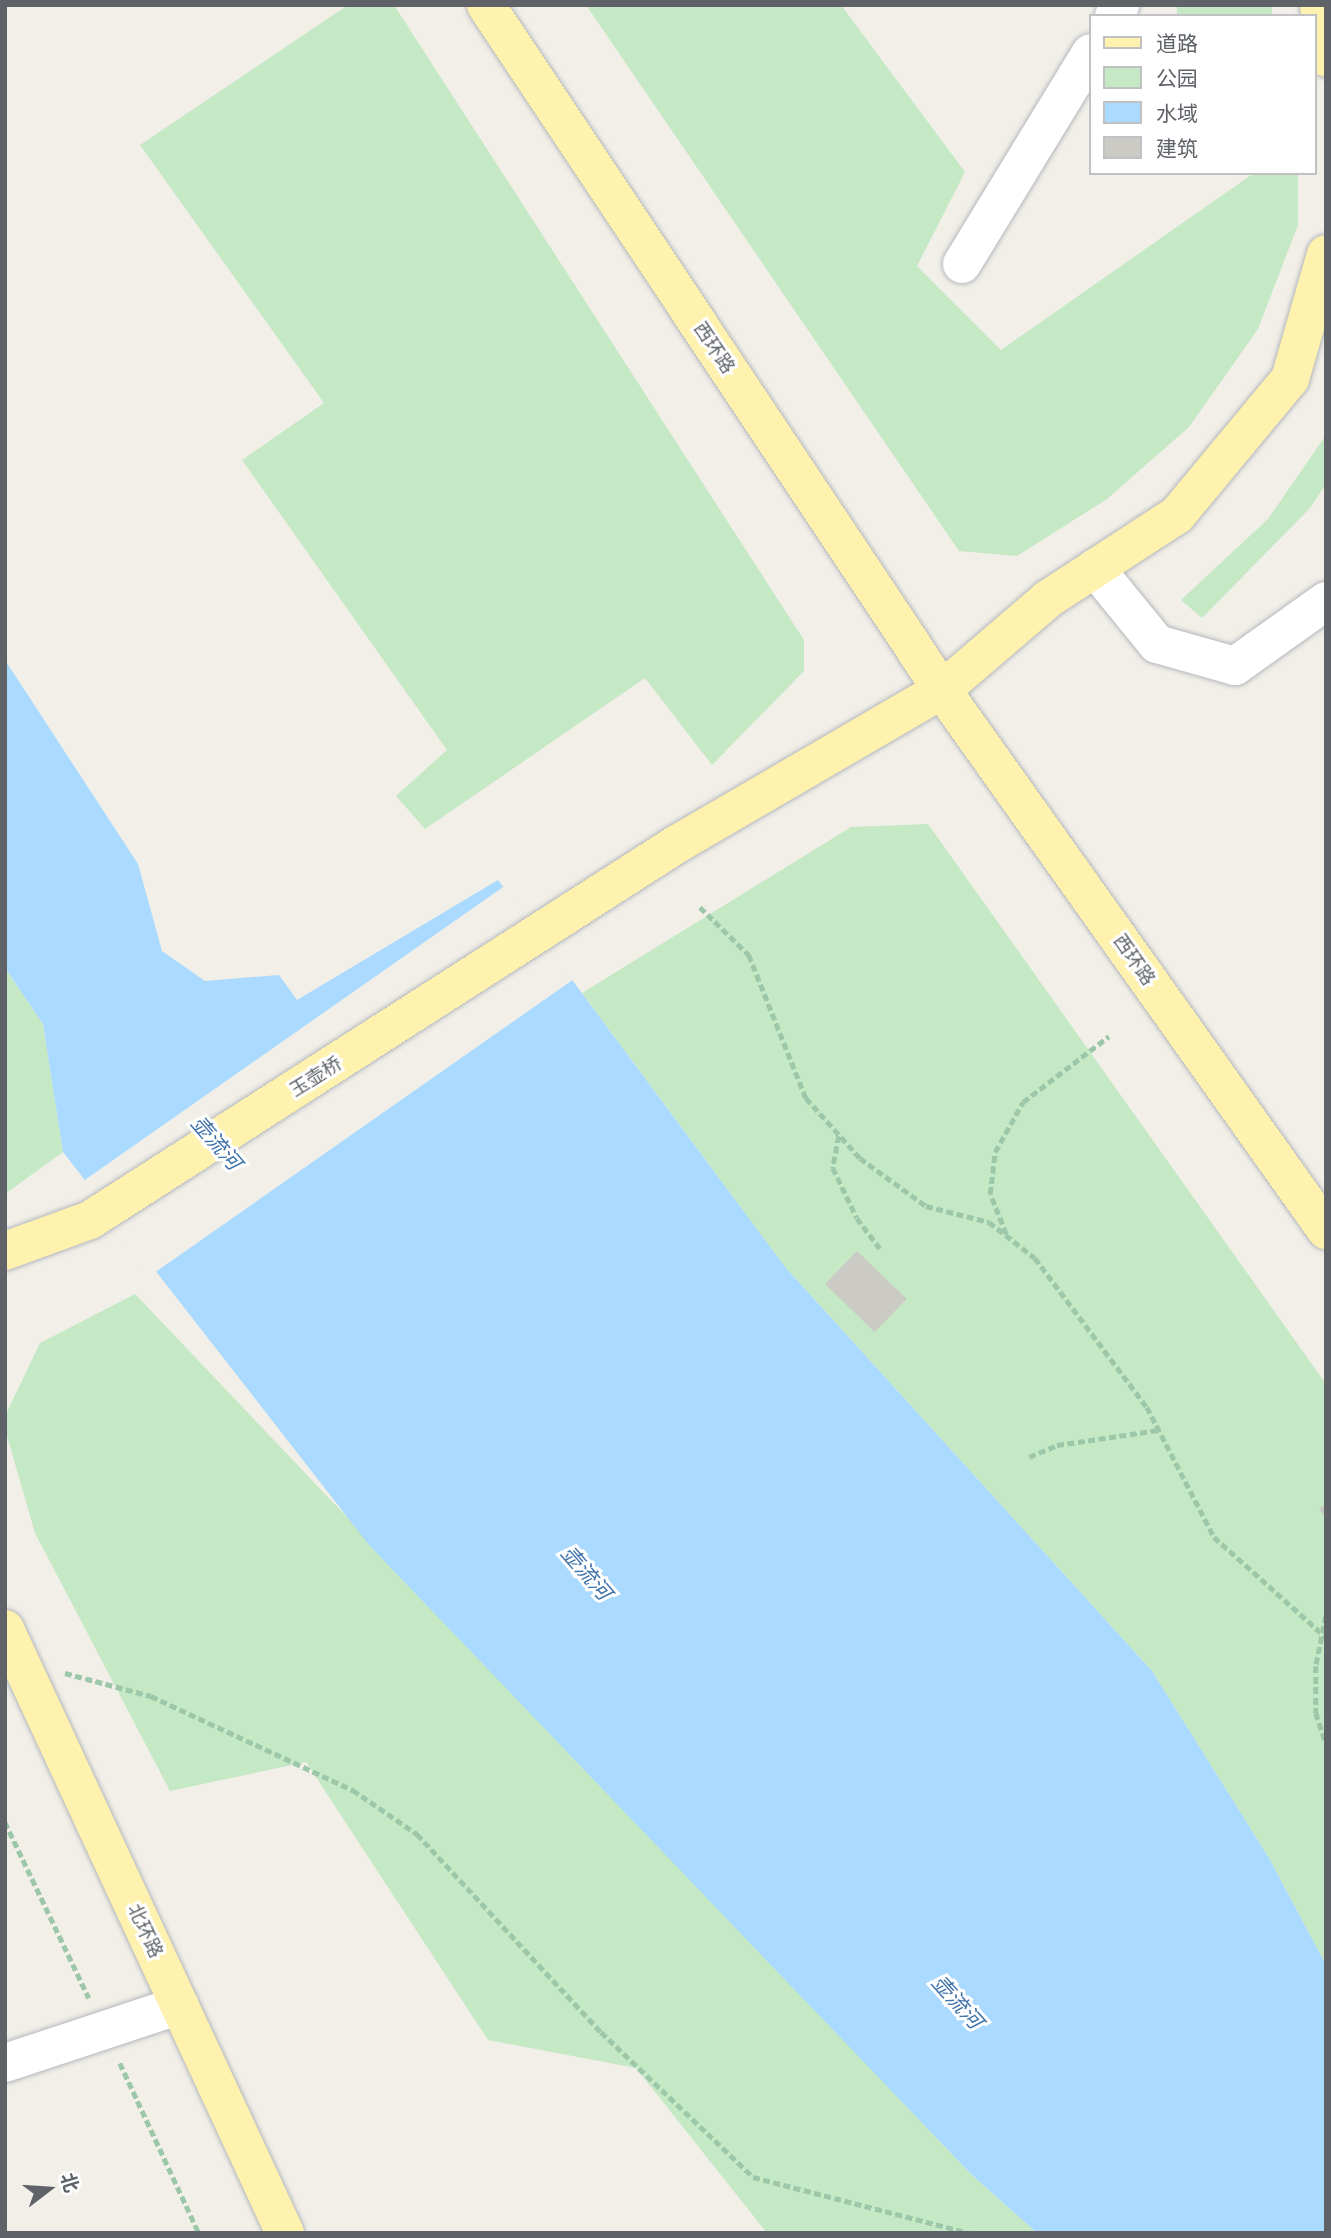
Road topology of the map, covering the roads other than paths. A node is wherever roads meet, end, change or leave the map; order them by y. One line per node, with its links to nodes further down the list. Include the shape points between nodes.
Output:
1 (486, 5): 9 (main road, 西环路)
2 (1319, 5): 4 (main road)
3 (1090, 55): 6 (street)
4 (1326, 58)
5 (1326, 254): 7 (main road, via 1290,379 1177,515)
6 (962, 264)
7 (1095, 568): 8 (street, via 1157,644 1235,666); 9 (main road, via 1048,599)
8 (1326, 601)
9 (942, 690): 10 (main road, 西环路); 11 (main road, 玉壶桥, via 677,844 90,1220)
10 (1326, 1230)
11 (5, 1251)
12 (13, 1645): 13 (main road, 北环路)
13 (180, 2005): 14 (street); 15 (main road, 北环路)
14 (5, 2063)
15 (285, 2233)

